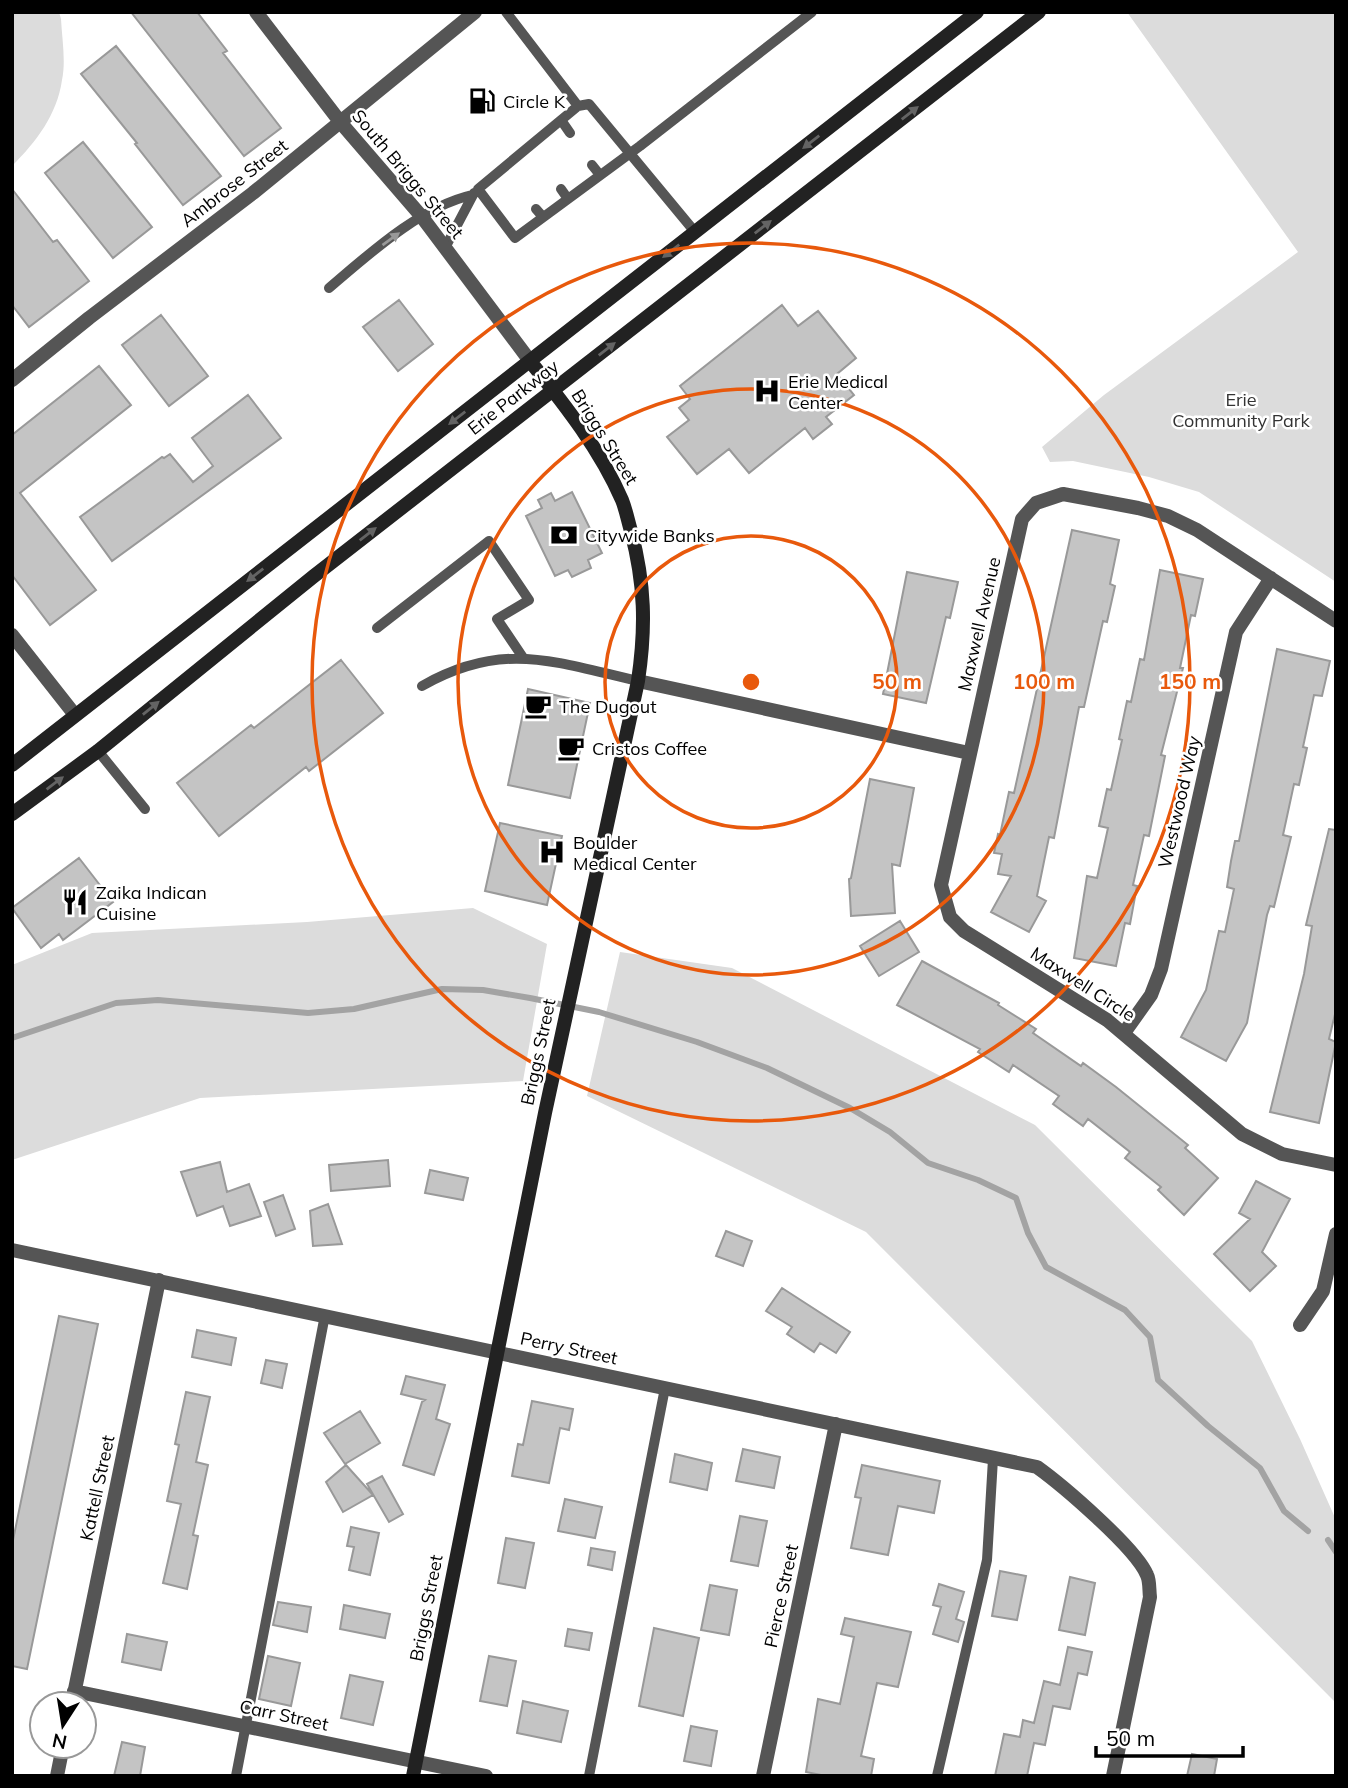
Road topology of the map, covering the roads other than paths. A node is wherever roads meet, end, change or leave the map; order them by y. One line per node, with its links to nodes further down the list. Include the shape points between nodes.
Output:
1 (256, 12): 9 (street, South Briggs Street)
2 (475, 12): 9 (street, Ambrose Street)
3 (506, 12): 7 (lane)
4 (812, 12): 12 (lane)
5 (977, 12): 20 (main road, Erie Parkway, one-way to 20)
6 (1039, 12): 25 (main road, Erie Parkway, one-way to 6)
7 (578, 106): 8 (lane); 12 (lane, via 589,104)
8 (561, 120): 10 (lane); 11 (lane)
9 (341, 123): 19 (street, South Briggs Street); 24 (street, Ambrose Street)
10 (570, 133)
11 (530, 146): 13 (lane); 17 (lane, via 507,172)
12 (630, 153): 15 (lane); 20 (lane)
13 (538, 157)
14 (592, 164): 15 (lane)
15 (600, 175): 18 (lane)
16 (561, 188): 18 (lane)
17 (475, 192): 18 (lane, via 515,238 540,213); 19 (lane); 21 (lane)
18 (568, 199)
19 (422, 217): 21 (street, South Briggs Street); 22 (lane, one-way to 19)
20 (695, 232): 23 (main road, Erie Parkway, one-way to 23)
21 (445, 248): 23 (street, South Briggs Street)
22 (330, 288)
23 (530, 361): 25 (main road, Briggs Street); 33 (main road, Erie Parkway, one-way to 33)
24 (12, 380)
25 (553, 391): 31 (main road, Briggs Street, via 603,463 623,502 644,591); 34 (main road, Erie Parkway, one-way to 25)
26 (1271, 578): 27 (street, Maxwell Avenue); 35 (street, Maxwell Avenue, via 1168,516 1063,494 1036,503 1022,519); 39 (street, Westwood Way, via 1236,632 1161,969 1151,995)
27 (1336, 621)
28 (377, 628): 30 (lane, via 488,541 529,600 497,619)
29 (12, 635): 33 (street)
30 (524, 659): 31 (lane, via 555,661); 32 (lane, via 477,662)
31 (638, 681): 35 (street); 46 (main road, Briggs Street)
32 (422, 686)
33 (75, 715): 36 (main road, Erie Parkway)
34 (98, 751): 37 (lane); 38 (main road, Erie Parkway, one-way to 34)
35 (969, 753): 39 (street, Maxwell Circle, via 941,885 950,917 964,931)
36 (12, 765)
37 (145, 809)
38 (12, 814)
39 (1124, 1033): 40 (street, Maxwell Circle, via 1242,1134 1282,1154)
40 (1336, 1165)
41 (1336, 1234): 45 (street, via 1323,1291)
42 (12, 1250): 43 (street, Perry Street)
43 (159, 1280): 44 (street, Perry Street); 50 (street, Kattell Street)
44 (326, 1315): 46 (street, Perry Street); 52 (lane)
45 (1300, 1325)
46 (498, 1353): 47 (street, Perry Street); 53 (main road, Briggs Street)
47 (665, 1388): 48 (street, Perry Street); 56 (lane)
48 (835, 1424): 49 (street, Perry Street); 57 (street, Pierce Street)
49 (993, 1459): 58 (lane, via 987,1560); 59 (street, Perry Street, via 1037,1467 1100,1521 1149,1577 1150,1597)
50 (75, 1690)
51 (98, 1702): 52 (street, Carr Street)
52 (246, 1727): 53 (street, Carr Street); 54 (lane)
53 (414, 1769): 55 (street, Carr Street)
54 (236, 1776)
55 (486, 1776)
56 (589, 1776)
57 (764, 1776)
58 (937, 1776)
59 (1113, 1776)

